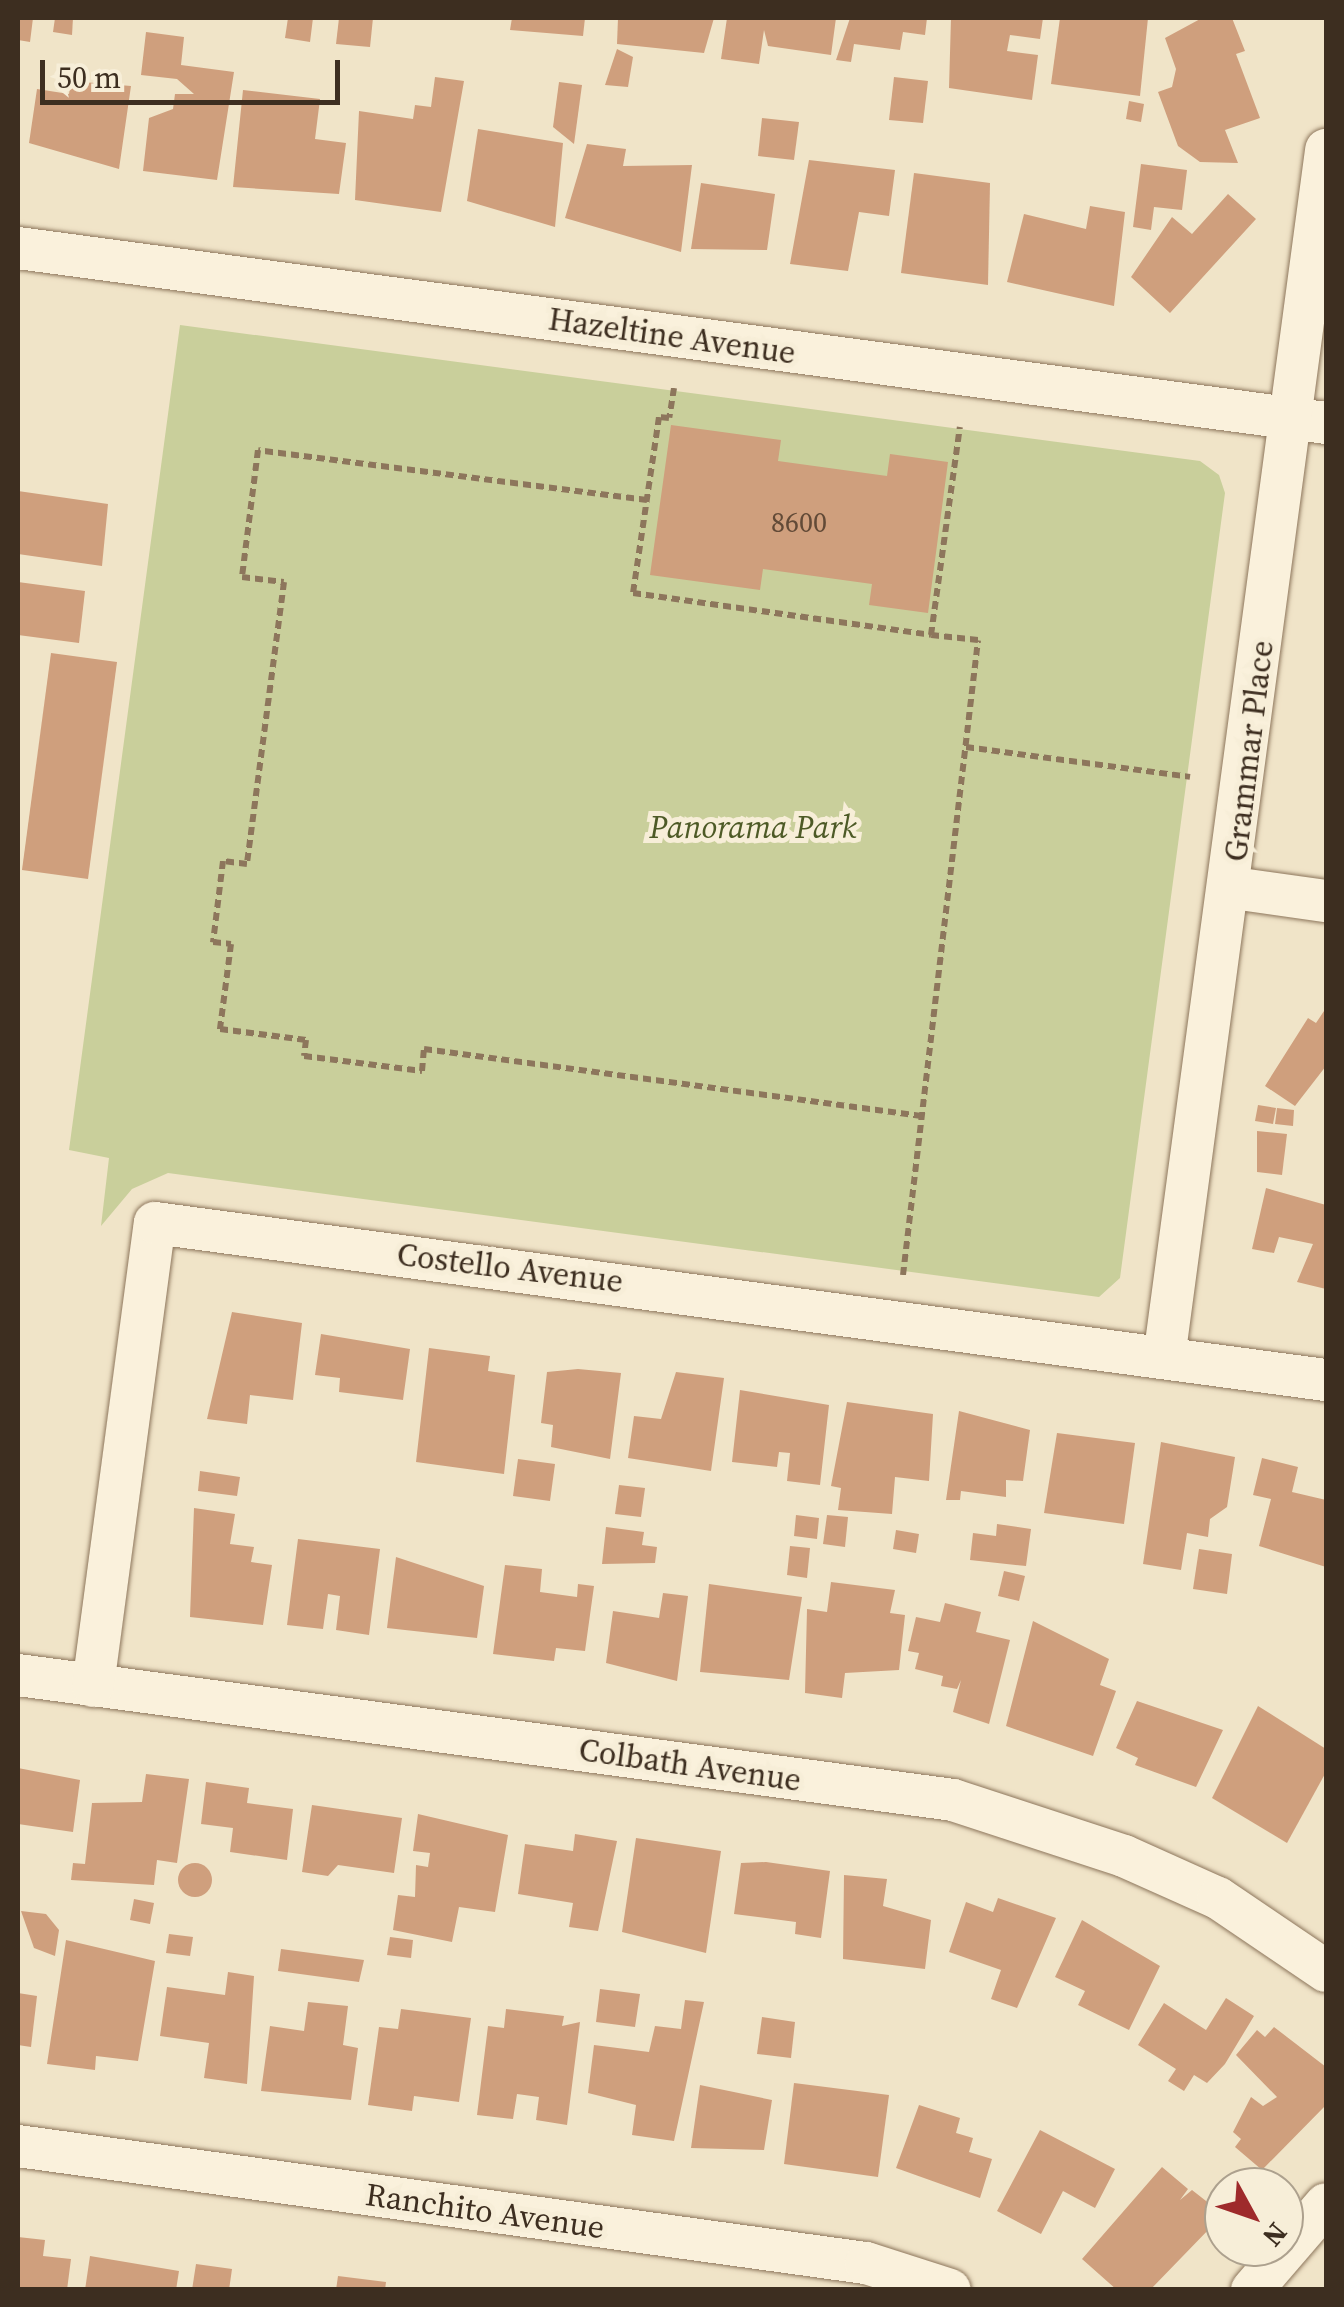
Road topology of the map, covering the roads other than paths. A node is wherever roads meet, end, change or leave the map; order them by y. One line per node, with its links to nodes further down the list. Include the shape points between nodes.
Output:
1 (1326, 150): 3 (street, Grammar Place)
2 (18, 248): 3 (street, Hazeltine Avenue)
3 (1307, 420): 4 (street, Grammar Place)
4 (1233, 888): 5 (street); 6 (street, Grammar Place)
5 (1326, 901)
6 (1165, 1351): 7 (street, Costello Avenue); 9 (street, Costello Avenue, via 155,1223)
7 (1326, 1380)
8 (18, 1675): 9 (street, Colbath Avenue)
9 (94, 1686): 10 (street, Colbath Avenue, via 952,1800 1202,1891)
10 (1326, 1971)
11 (18, 2146): 13 (street, Ranchito Avenue, via 866,2263)
12 (1326, 2204): 14 (street)
13 (950, 2290)
14 (1252, 2290)

